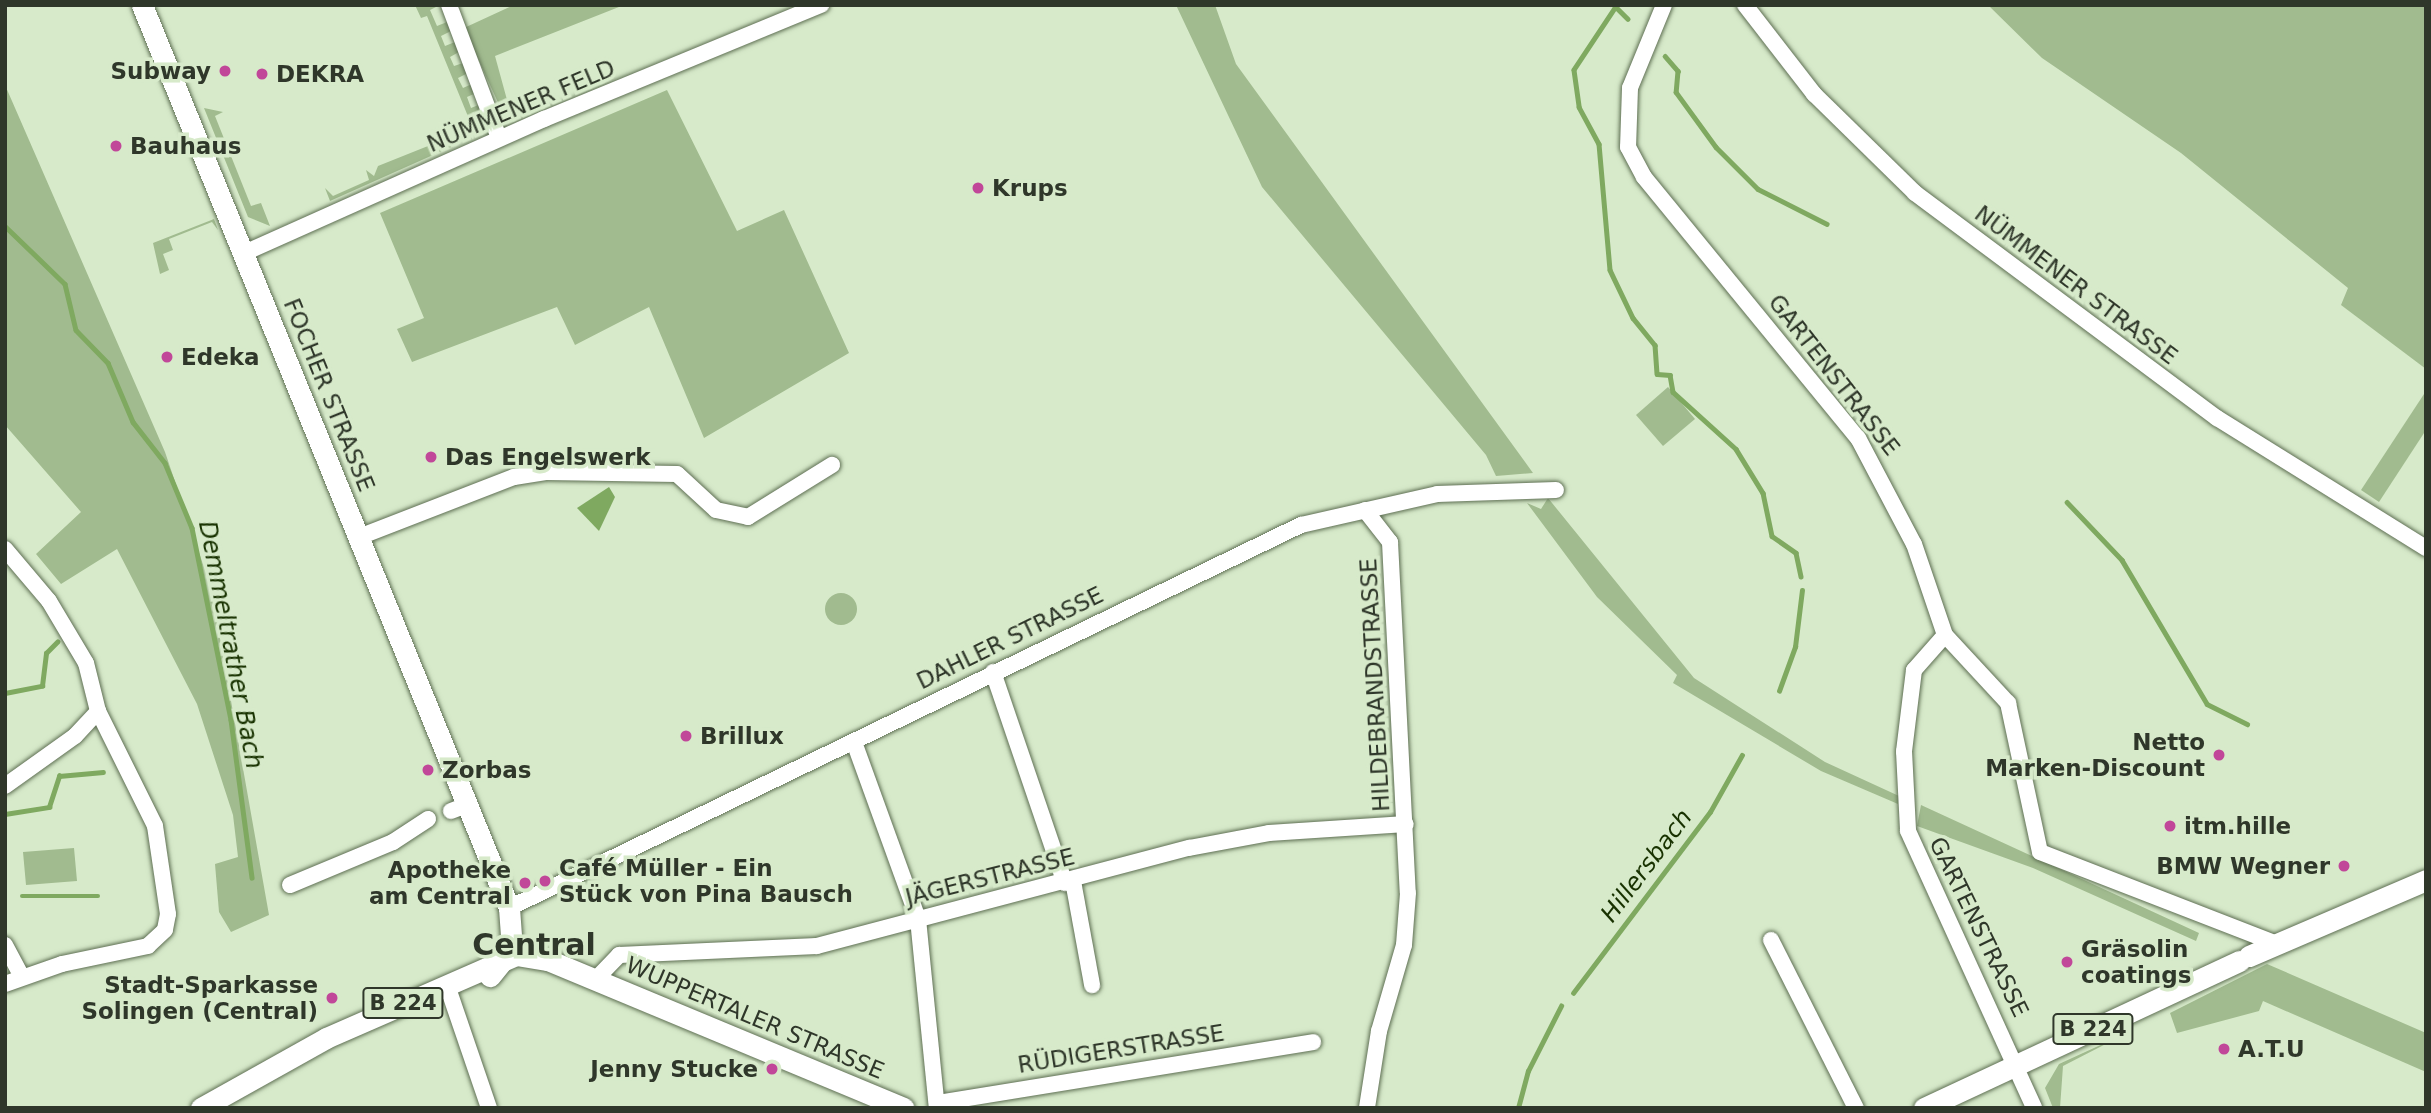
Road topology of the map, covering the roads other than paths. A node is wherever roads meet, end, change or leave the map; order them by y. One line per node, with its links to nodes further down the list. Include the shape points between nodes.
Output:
1 (142, 5): 7 (main road, FOCHER STRASSE)
2 (449, 5): 6 (street)
3 (821, 5): 6 (street, NÜMMENER FELD)
4 (1664, 5): 14 (street, GARTENSTRASSE, via 1626,102 1635,162 1858,438 1893,496)
5 (1745, 5): 12 (street, NÜMMENER STRASSE, via 1814,94 1915,193 2217,418)
6 (499, 138): 7 (street, NÜMMENER FELD)
7 (242, 254): 11 (main road, FOCHER STRASSE)
8 (832, 464): 11 (street, via 748,517 716,510 677,474 546,472 514,477)
9 (1556, 489): 10 (street, DAHLER STRASSE, via 1437,494)
10 (1365, 510): 15 (street, DAHLER STRASSE, via 1301,525); 20 (street, HILDEBRANDSTRASSE, via 1390,542)
11 (359, 537): 24 (main road, FOCHER STRASSE, via 459,808)
12 (2426, 548)
13 (5, 549): 16 (street, via 49,601 81,654)
14 (1945, 635): 27 (street, via 2008,703 2039,852); 38 (street, GARTENSTRASSE, via 1914,670 1904,751 1908,831)
15 (993, 672): 17 (street, DAHLER STRASSE); 22 (street)
16 (98, 711): 18 (street, via 75,736); 32 (street, via 159,838 167,898 164,930 148,946)
17 (854, 742): 24 (street, DAHLER STRASSE); 25 (street)
18 (5, 786)
19 (428, 820): 23 (street)
20 (1406, 824): 22 (street, JÄGERSTRASSE, via 1269,833); 45 (street, via 1407,924)
21 (2426, 880): 27 (main road, B 224)
22 (1069, 882): 25 (street, JÄGERSTRASSE); 35 (street)
23 (290, 885)
24 (511, 915): 29 (main road); 30 (main road, FOCHER STRASSE)
25 (918, 919): 33 (street, JÄGERSTRASSE, via 817,946 618,955); 41 (street)
26 (1771, 940): 46 (street)
27 (2275, 943): 38 (main road, B 224)
28 (5, 945): 32 (street)
29 (507, 957): 30 (main road, B 224); 31 (main road, B 224); 39 (main road, B 224, via 326,1038)
30 (548, 960): 31 (main road, B 224); 33 (main road, WUPPERTALER STRASSE / B 224)
31 (489, 976): 36 (main road, B 224)
32 (22, 977): 34 (street)
33 (595, 980): 40 (main road, WUPPERTALER STRASSE / B 224)
34 (5, 984)
35 (1092, 985)
36 (450, 994): 39 (main road, B 224, via 326,1055); 43 (street)
37 (1313, 1042): 41 (street, RÜDIGERSTRASSE)
38 (2019, 1064): 47 (main road, B 224); 48 (street, GARTENSTRASSE)
39 (275, 1072): 42 (main road, B 224)
40 (874, 1103): 44 (main road, WUPPERTALER STRASSE / B 224)
41 (937, 1105)
42 (201, 1108)
43 (489, 1108)
44 (903, 1108)
45 (1367, 1108)
46 (1856, 1108)
47 (1924, 1108)
48 (2034, 1108)

